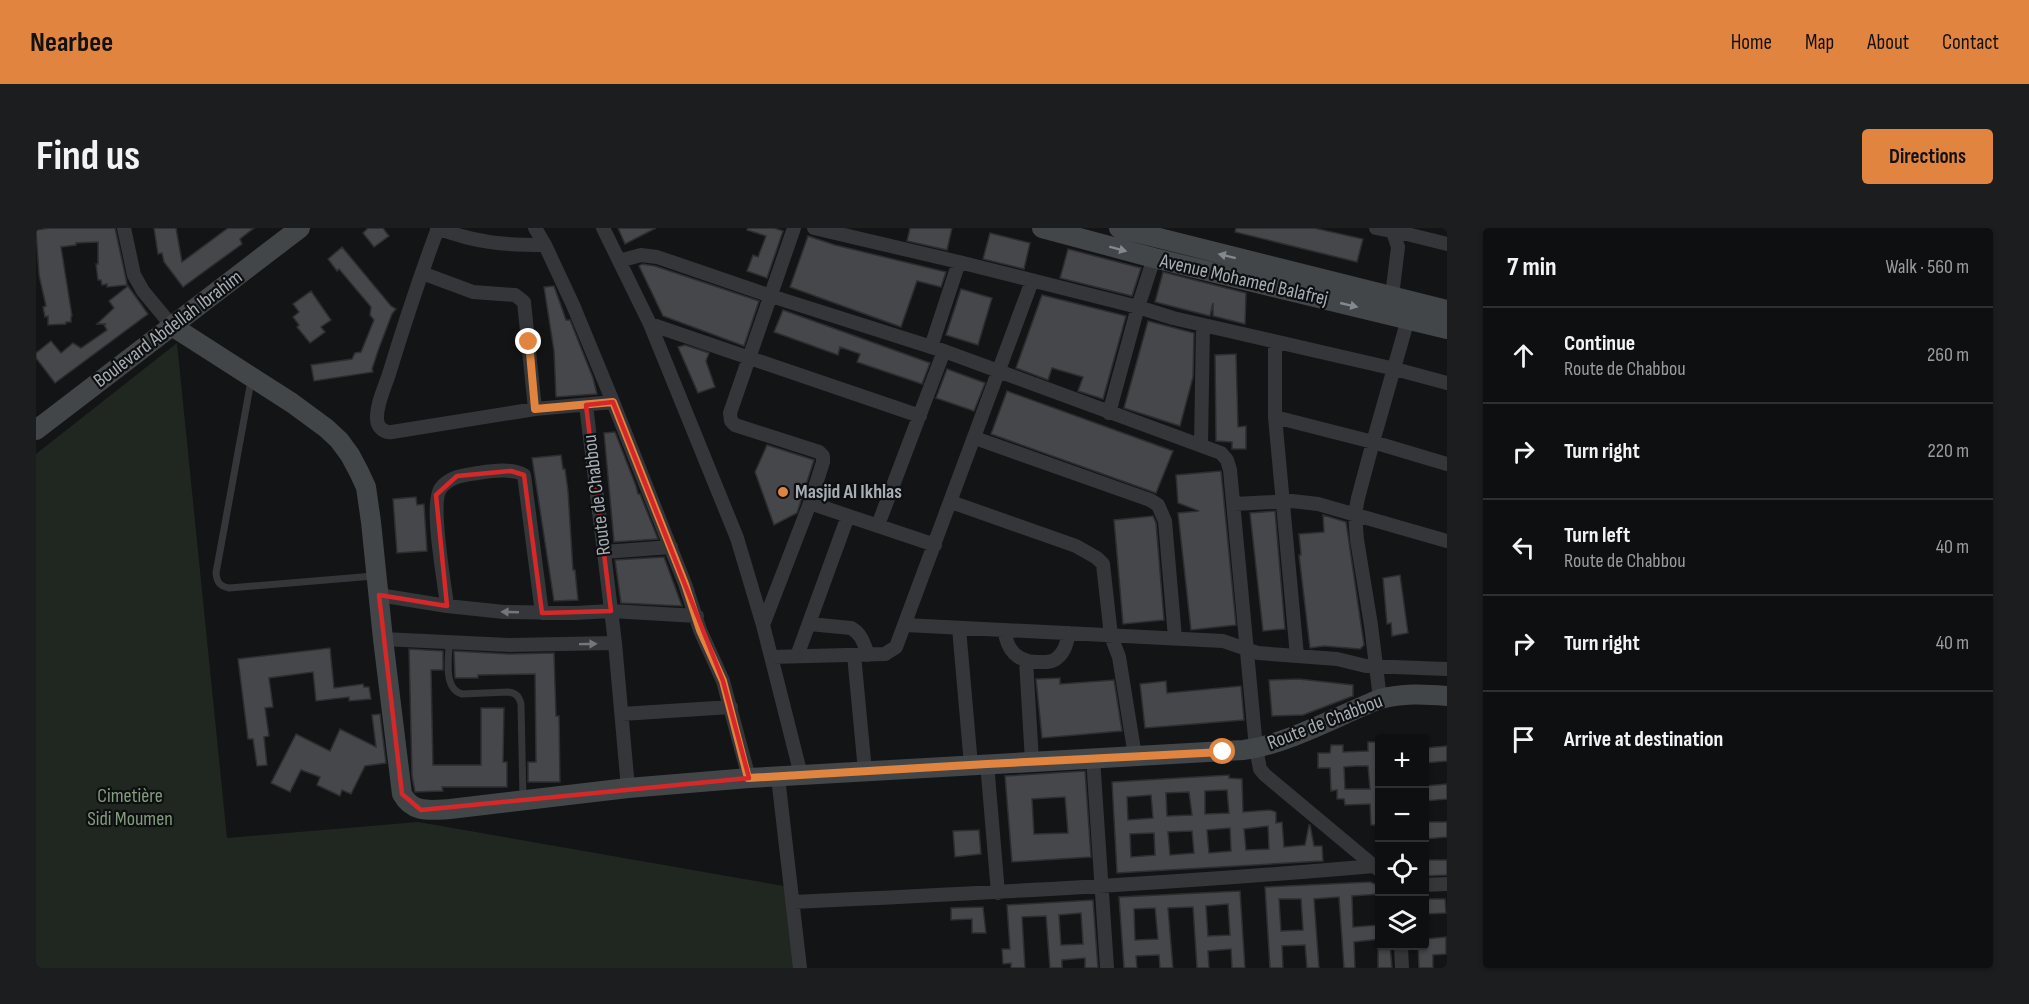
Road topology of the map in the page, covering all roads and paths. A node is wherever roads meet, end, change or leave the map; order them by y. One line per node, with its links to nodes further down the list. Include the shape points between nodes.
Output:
1 (124, 228): 29 (street, via 134,275)
2 (300, 228): 29 (street, Boulevard Abdellah Ibrahim)
3 (438, 228): 16 (street, via 492,243); 21 (street)
4 (535, 228): 16 (street)
5 (603, 228): 19 (street)
6 (794, 228): 23 (street)
7 (814, 228): 13 (street)
8 (1041, 228): 14 (street, Avenue Mohamed Balafrej)
9 (1119, 228): 25 (street, Avenue Mohamed Balafrej, one-way to 9, via 1261,265)
10 (1376, 228): 11 (street)
11 (1394, 230): 12 (street); 17 (street)
12 (1412, 231): 15 (street); 17 (street)
13 (851, 232): 20 (street)
14 (1076, 232): 18 (street, Avenue Mohamed Balafrej, one-way to 18)
15 (1447, 244)
16 (545, 245): 38 (street)
17 (1398, 248): 25 (street)
18 (1154, 258): 24 (street); 25 (street, Avenue Mohamed Balafrej, one-way to 25)
19 (620, 261): 23 (street, via 641,255 657,257); 27 (street)
20 (959, 262): 22 (street); 32 (street)
21 (422, 273): 40 (street, via 473,292 515,295 524,302); 40 (street, via 379,409 377,423 381,429 392,432)
22 (1032, 281): 24 (street); 35 (street)
23 (771, 296): 32 (street); 33 (street)
24 (1138, 307): 28 (street); 41 (street)
25 (1397, 310): 26 (street, Avenue Mohamed Balafrej); 30 (street, Avenue Mohamed Balafrej); 34 (street)
26 (1447, 310)
27 (650, 324): 33 (street); 66 (street, via 737,538)
28 (1203, 325): 31 (street); 47 (street)
29 (172, 326): 36 (street); 44 (street, Boulevard Abdellah Ibrahim)
30 (1447, 329)
31 (1275, 342): 34 (street); 43 (street)
32 (937, 349): 35 (street); 42 (street)
33 (750, 358): 42 (street); 51 (street, via 730,413 731,421 821,454 823,462)
34 (1395, 369): 37 (street); 46 (street)
35 (999, 371): 41 (street); 45 (street)
36 (252, 378): 60 (street, via 326,428 350,455 366,488); 60 (lane, via 217,581 230,588)
37 (1447, 383)
38 (613, 402): 39 (street); 58 (street)
39 (586, 405): 40 (street); 59 (street, Route de Chabbou)
40 (535, 409)
41 (1109, 413): 47 (street)
42 (920, 416): 55 (street)
43 (1275, 417): 46 (street); 49 (street)
44 (36, 430)
45 (975, 438): 50 (street); 72 (street, via 1158,505 1165,521)
46 (1373, 442): 48 (street); 53 (street)
47 (1201, 445): 52 (street, via 1221,453 1227,460)
48 (1447, 464)
49 (1282, 501): 52 (street); 53 (street, via 1318,504); 80 (street)
50 (951, 502): 57 (street); 71 (street, via 1062,541 1096,558 1105,570)
51 (810, 503): 54 (street); 66 (street)
52 (1234, 504): 76 (street)
53 (1355, 514): 56 (street); 83 (street)
54 (848, 516): 55 (street); 65 (street)
55 (878, 525): 57 (street)
56 (1447, 541)
57 (935, 545): 67 (street)
58 (670, 547): 59 (street); 64 (street)
59 (604, 552): 62 (street, Route de Chabbou)
60 (378, 586): 61 (street); 73 (street)
61 (447, 606): 63 (street, one-way to 61); 63 (street, via 436,495 457,476 511,471 524,476)
62 (610, 611): 63 (street); 64 (street); 75 (street, Route de Chabbou)
63 (542, 613)
64 (697, 616): 87 (street)
65 (808, 624): 78 (street, via 851,628 862,638); 79 (street)
66 (763, 625): 81 (street)
67 (905, 625): 68 (street); 78 (street, via 892,652)
68 (958, 628): 69 (street); 93 (street)
69 (1005, 630): 70 (street); 82 (street, via 1011,650)
70 (1070, 633): 71 (street); 82 (street, via 1056,659)
71 (1111, 636): 72 (street); 90 (street, via 1119,657)
72 (1175, 638): 76 (street, via 1223,641)
73 (383, 639): 74 (street); 99 (street, Route de Chabbou, via 406,802 421,810)
74 (449, 642): 75 (street, one-way to 75); 99 (lane, via 451,688 462,694 515,693 519,698)
75 (615, 644): 88 (street, Route de Chabbou)
76 (1248, 650): 80 (street); 89 (street)
77 (854, 655): 78 (street); 79 (street); 94 (street)
78 (868, 655)
79 (797, 656): 81 (street)
80 (1297, 656): 83 (street)
81 (771, 657): 95 (street)
82 (1026, 661): 92 (street)
83 (1375, 666): 84 (street); 86 (street)
84 (1447, 669)
85 (1447, 696): 86 (street, Route de Chabbou, via 1416,694)
86 (1380, 699): 89 (street, Route de Chabbou)
87 (731, 706): 88 (street); 97 (street)
88 (622, 714): 98 (street, Route de Chabbou)
89 (1256, 748): 90 (street, Route de Chabbou); 100 (street, via 1265,775)
90 (1135, 756): 91 (street, Route de Chabbou)
91 (1093, 758): 92 (street, Route de Chabbou); 104 (street)
92 (1032, 761): 93 (street, Route de Chabbou)
93 (979, 764): 94 (street, Route de Chabbou); 105 (street)
94 (865, 771): 95 (street, Route de Chabbou)
95 (801, 775): 96 (street, Route de Chabbou)
96 (778, 777): 97 (street, Route de Chabbou); 106 (street)
97 (748, 778): 98 (street, Route de Chabbou)
98 (628, 788): 99 (street, Route de Chabbou)
99 (523, 800)
100 (1375, 867)
101 (1375, 869): 104 (street)
102 (1447, 884): 103 (street)
103 (1429, 885)
104 (1102, 886): 105 (street); 109 (street)
105 (998, 893): 106 (street)
106 (793, 902): 108 (street)
107 (1401, 950): 110 (street)
108 (800, 968)
109 (1107, 968)
110 (1402, 968)

